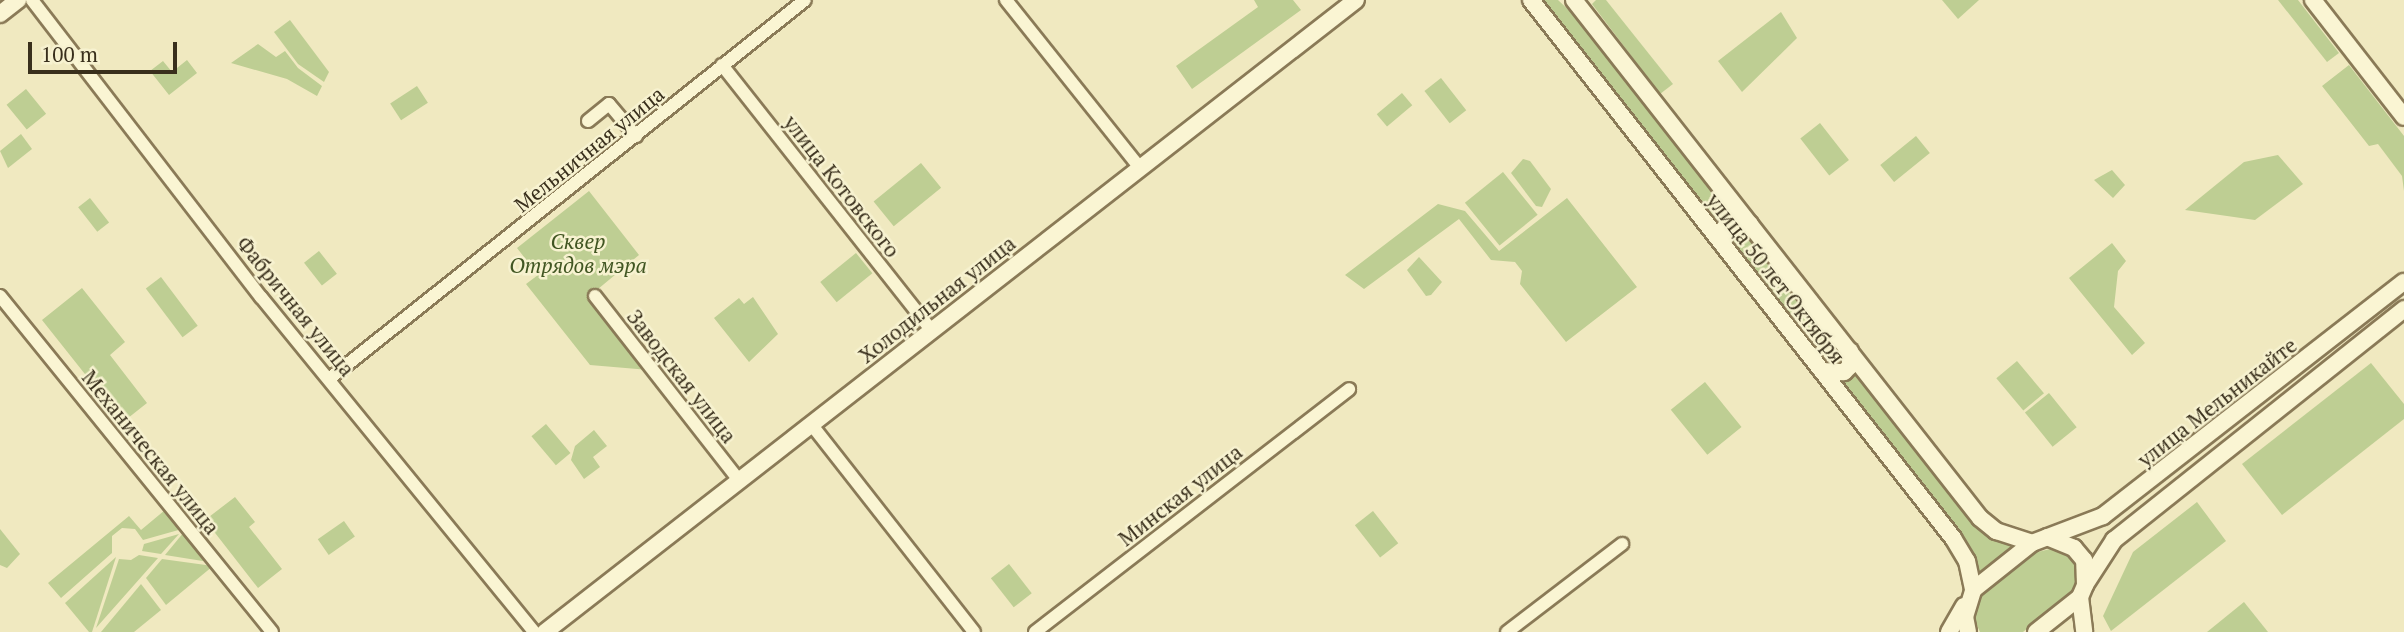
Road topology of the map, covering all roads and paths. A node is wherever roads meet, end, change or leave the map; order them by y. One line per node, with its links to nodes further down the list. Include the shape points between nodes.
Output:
1 (18, 0): 9 (main road)
2 (32, 0): 25 (street, Фабричная улица)
3 (806, 0): 10 (street, Мельничная улица)
4 (1006, 0): 14 (street)
5 (1356, 0): 14 (main road, Холодильная улица)
6 (1531, 0): 16 (main road, улица 50 лет Октября)
7 (1574, 0): 15 (main road, улица 50 лет Октября)
8 (2313, 0): 11 (main road)
9 (0, 13)
10 (723, 65): 13 (street, Мельничная улица); 22 (street, улица Котовского)
11 (2404, 117)
12 (588, 121): 13 (street, via 609,104)
13 (636, 136): 25 (street, Мельничная улица)
14 (1140, 168): 22 (main road, Холодильная улица)
15 (1750, 224): 16 (main road, via 1743,220 1728,223 1723,230); 23 (main road, улица 50 лет Октября)
16 (1724, 246): 24 (main road, улица 50 лет Октября)
17 (2404, 282): 20 (main road, улица Мельникайте)
18 (0, 296): 33 (street, Механическая улица)
19 (594, 296): 28 (street, Заводская улица)
20 (2381, 300): 21 (main road); 29 (main road, улица Мельникайте, via 2104,516)
21 (2399, 313): 31 (main road, улица Мельникайте, via 2114,540)
22 (931, 330): 27 (main road, Холодильная улица)
23 (1850, 351): 24 (main road, via 1850,366 1844,372); 29 (main road, улица 50 лет Октября, via 1980,518 1996,531)
24 (1822, 371): 32 (main road, улица 50 лет Октября, via 1953,538 1967,561)
25 (329, 379): 34 (street, Фабричная улица)
26 (1349, 389): 37 (street, Минская улица)
27 (811, 424): 28 (main road, Холодильная улица); 36 (street)
28 (739, 480): 35 (main road, Холодильная улица)
29 (2040, 540): 31 (main road, улица 50 лет Октября, via 2074,548 2084,560); 32 (main road, улица Мельникайте)
30 (1622, 544): 38 (street)
31 (2082, 591): 41 (main road, улица Мельникайте); 42 (main road)
32 (1970, 596): 39 (main road); 40 (main road, улица 50 лет Октября)
33 (272, 632)
34 (534, 632)
35 (545, 632)
36 (974, 632)
37 (1035, 632)
38 (1507, 632)
39 (1949, 632)
40 (1968, 632)
41 (2036, 632)
42 (2084, 632)

